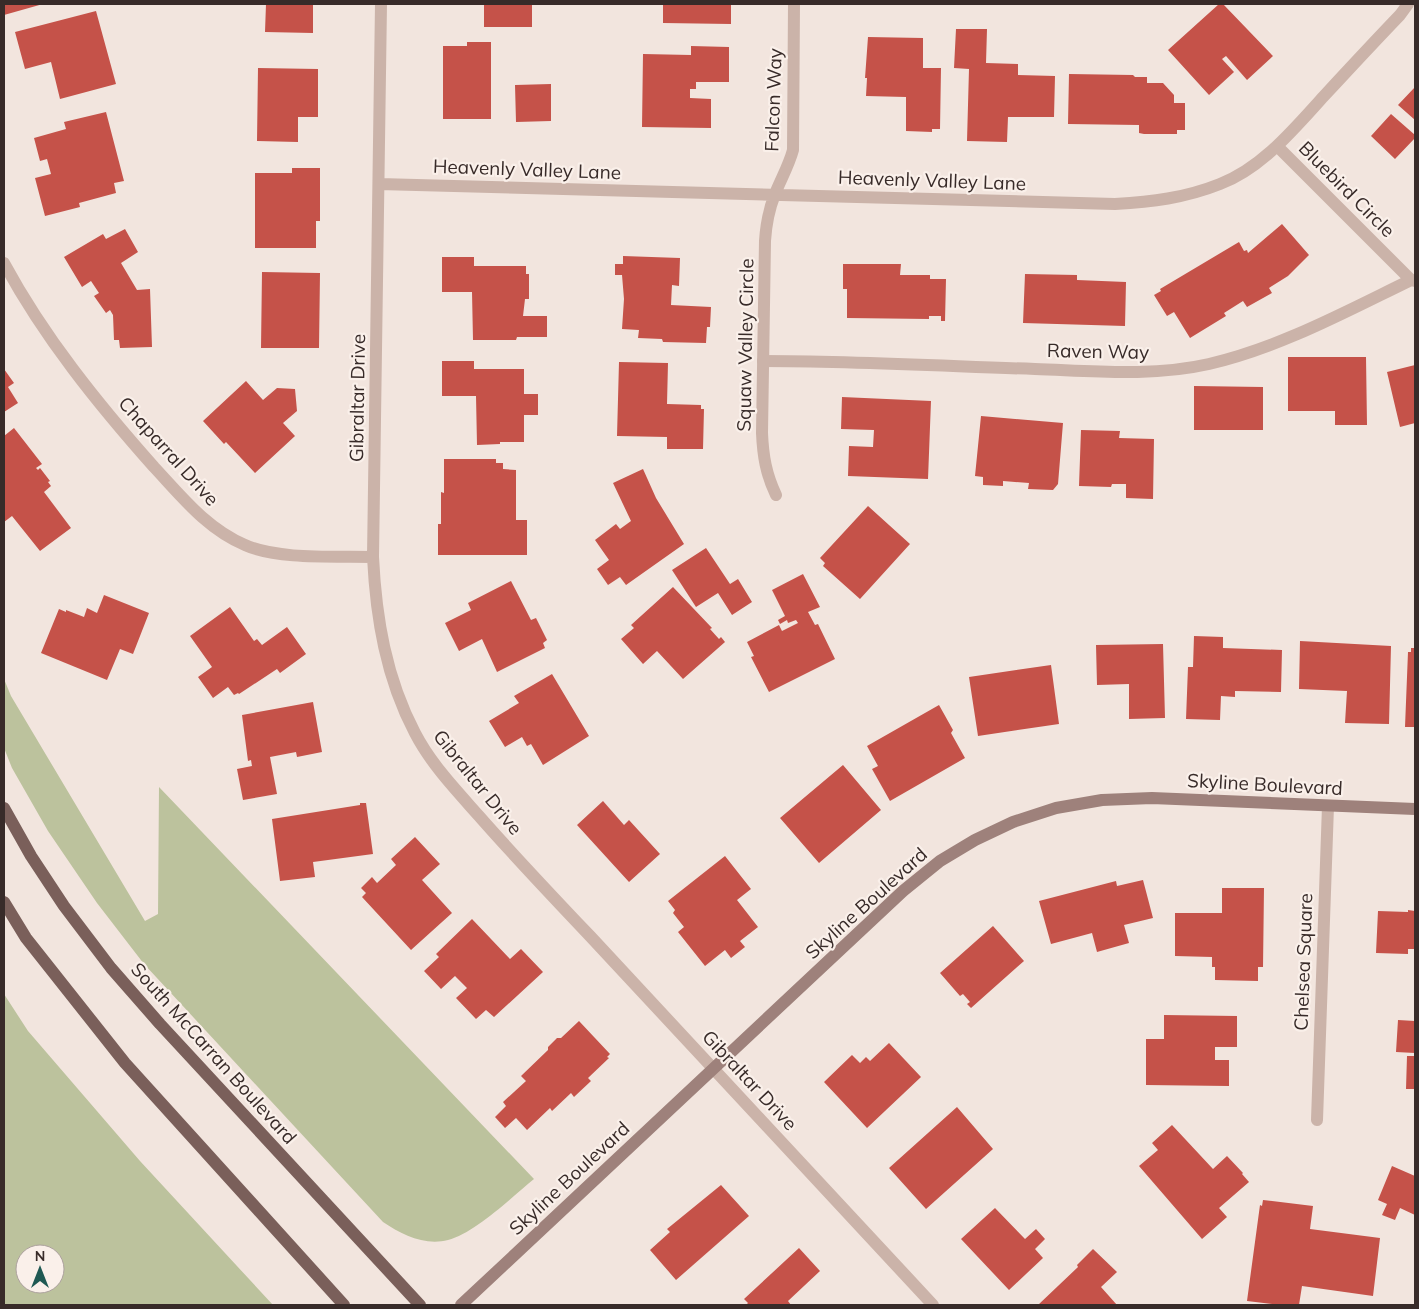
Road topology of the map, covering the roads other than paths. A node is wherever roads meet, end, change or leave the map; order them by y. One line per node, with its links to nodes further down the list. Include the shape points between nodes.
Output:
1 (381, 4): 5 (street, Gibraltar Drive)
2 (794, 4): 6 (street, Falcon Way, via 794,150)
3 (1408, 4): 4 (street, Heavenly Valley Lane)
4 (1277, 146): 6 (street, Heavenly Valley Lane, via 1254,165 1221,184 1182,197 1150,202 1115,204); 8 (street, Bluebird Circle)
5 (379, 184): 6 (street, Heavenly Valley Lane); 11 (street, Gibraltar Drive)
6 (775, 195): 9 (street, Squaw Valley Circle, via 766,226)
7 (4, 263): 11 (street, Chaparral Drive, via 43,327 125,434 196,512 219,532 245,546 266,552)
8 (1413, 280): 9 (street, Raven Way, via 1297,335 1246,354 1178,369 1146,372)
9 (763, 362): 10 (street, Squaw Valley Circle, via 763,457)
10 (776, 495)
11 (373, 557): 16 (street, Gibraltar Drive, via 386,662 411,726 434,763 510,850)
12 (1328, 806): 14 (street, Skyline Boulevard); 16 (street, Skyline Boulevard, via 1152,798 1102,800 1056,808 1012,822 940,861 903,891); 17 (street, Chelsea Square)
13 (4, 808): 19 (main road, South McCarran Boulevard, via 64,906 110,968)
14 (1415, 809)
15 (4, 902): 18 (main road, via 26,938 125,1063)
16 (714, 1068): 20 (street, Skyline Boulevard); 21 (street, Gibraltar Drive)
17 (1316, 1120)
18 (344, 1305)
19 (420, 1305)
20 (460, 1305)
21 (933, 1305)

